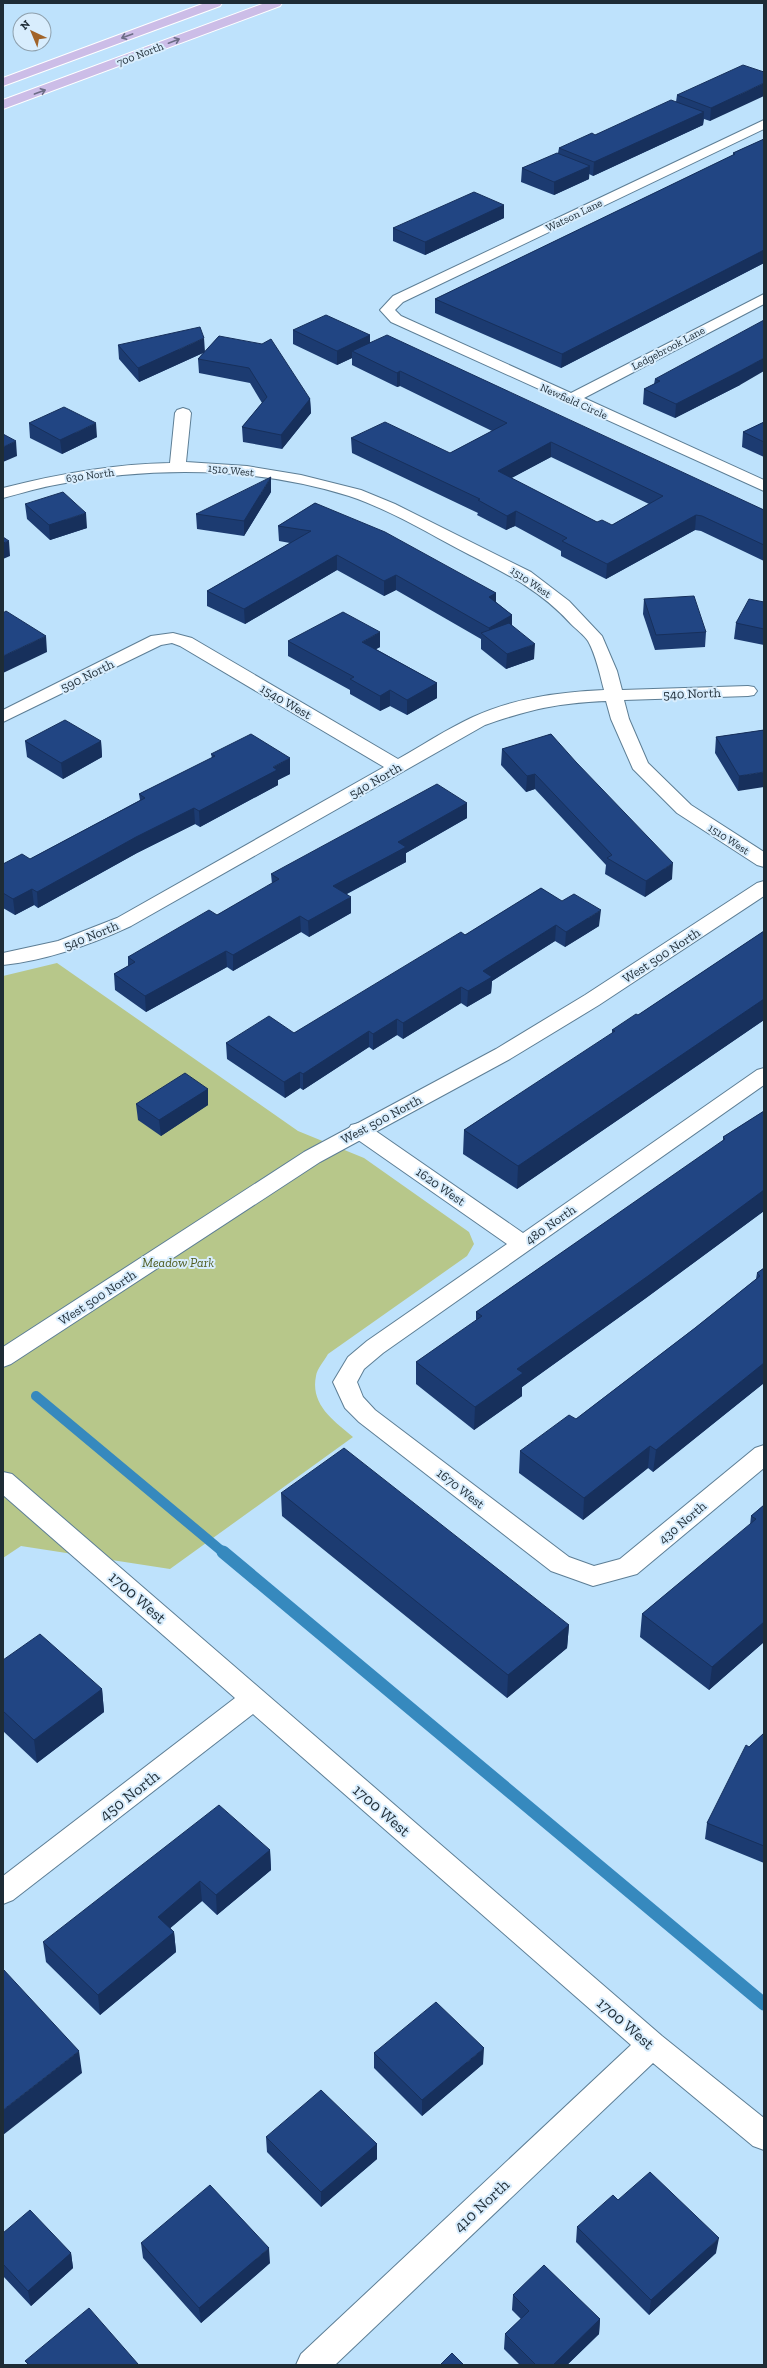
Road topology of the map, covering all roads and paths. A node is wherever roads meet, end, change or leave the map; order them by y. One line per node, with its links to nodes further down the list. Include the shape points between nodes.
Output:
1 (216, 3): 3 (main road, 700 North, one-way to 3)
2 (276, 3): 4 (main road, 700 North, one-way to 2)
3 (3, 82)
4 (3, 105)
5 (764, 124): 7 (street, Watson Lane, via 398,299)
6 (764, 298): 8 (street, Ledgebrook Lane)
7 (387, 310): 8 (street, Newfield Circle, via 396,319)
8 (571, 399): 11 (street, Newfield Circle)
9 (183, 413): 10 (street)
10 (178, 467): 12 (street, 630 North, via 98,473 58,479); 15 (street, 1510 West, via 247,471 355,493 390,507 489,556 525,576 564,605 596,640 608,671)
11 (764, 486)
12 (3, 493)
13 (173, 638): 16 (street, 590 North, via 157,640); 17 (street, 1540 West, via 186,642)
14 (748, 691): 15 (street, 540 North)
15 (613, 696): 17 (street, 540 North, via 566,697 524,705 479,721); 18 (street, 1510 West, via 620,720 640,765 684,809)
16 (3, 717)
17 (398, 767): 20 (street, 540 North, via 124,922 79,942 27,957)
18 (764, 861)
19 (764, 888): 22 (street, West 500 North, via 510,1050)
20 (3, 959)
21 (764, 1074): 23 (street, 480 North)
22 (359, 1130): 23 (street, 1620 West); 24 (street, West 500 North, via 312,1157)
23 (522, 1243): 25 (street, 480 North, via 375,1347 356,1363)
24 (3, 1358)
25 (345, 1382): 28 (street, 1670 West, via 353,1402 367,1416 560,1564)
26 (764, 1454): 28 (street, 430 North, via 628,1568)
27 (3, 1480): 29 (street, 1700 West)
28 (593, 1576)
29 (254, 1698): 30 (street, 450 North); 31 (street, 1700 West)
30 (3, 1892)
31 (652, 2045): 32 (street, 1700 West); 33 (street, 410 North)
32 (764, 2136)
33 (312, 2365)

